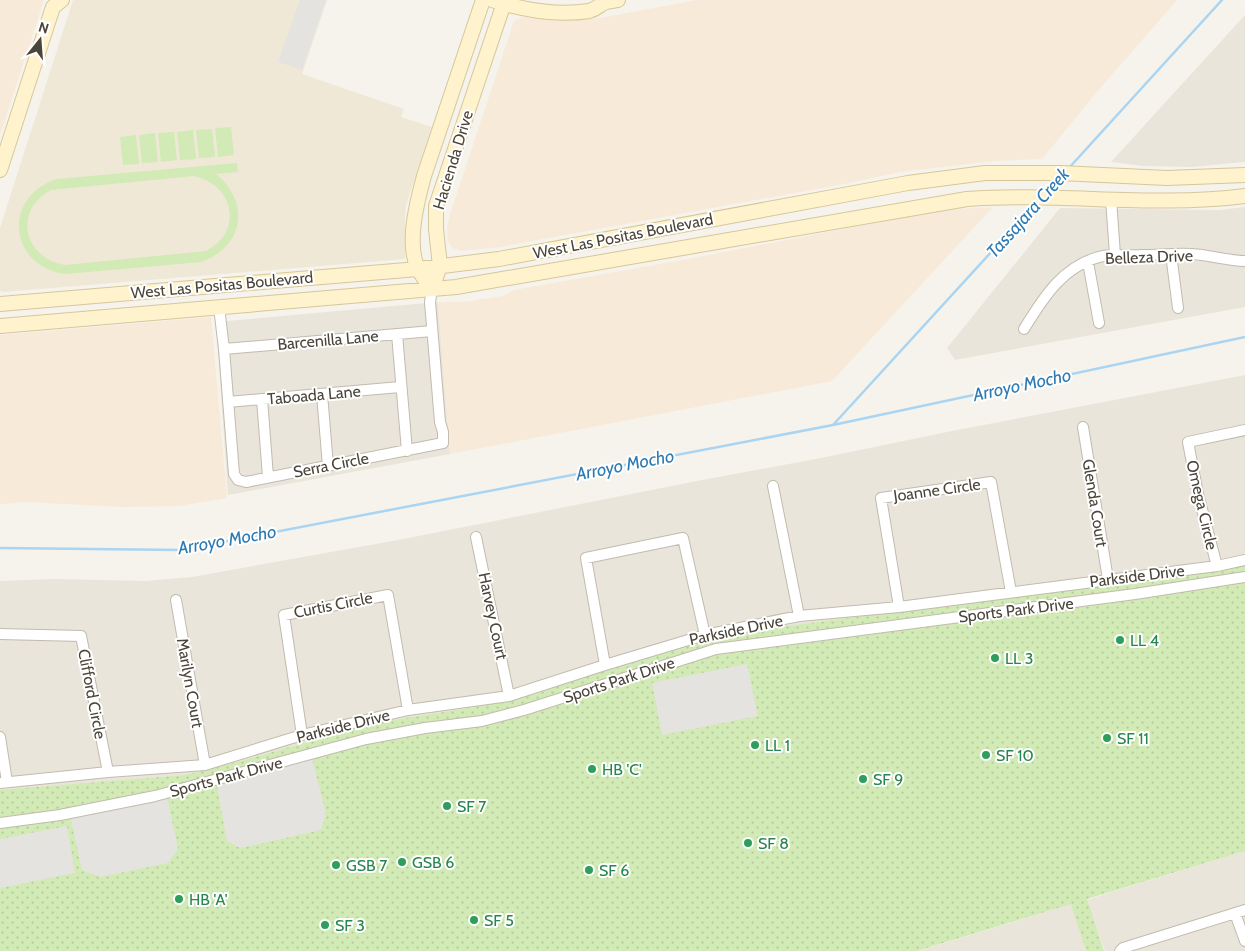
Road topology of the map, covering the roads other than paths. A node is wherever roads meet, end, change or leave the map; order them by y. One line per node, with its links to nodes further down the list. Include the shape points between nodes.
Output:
1 (483, 0): 14 (main road, Hacienda Drive, via 417,201 413,230)
2 (500, 1): 3 (main road, via 540,12 589,11); 13 (main road, Hacienda Drive, via 436,206)
3 (608, 1)
4 (55, 2): 5 (main road)
5 (0, 170)
6 (1245, 175): 13 (main road, West Las Positas Boulevard, via 1167,178 985,173 908,183 499,259)
7 (1245, 196): 8 (main road, West Las Positas Boulevard)
8 (1111, 199): 10 (street); 15 (main road, West Las Positas Boulevard, via 1032,196 967,199)
9 (1170, 254): 10 (street, Belleza Drive); 11 (street, Belleza Drive); 18 (street)
10 (1115, 255): 12 (street, Belleza Drive)
11 (1245, 261)
12 (1088, 262): 19 (street); 21 (street, Belleza Drive, via 1076,267 1049,291)
13 (440, 266): 14 (main road, West Las Positas Boulevard); 15 (main road, Hacienda Drive)
14 (418, 269): 15 (main road, Hacienda Drive); 16 (main road, West Las Positas Boulevard)
15 (432, 289): 17 (main road, West Las Positas Boulevard); 22 (street, Serra Circle)
16 (0, 304)
17 (219, 306): 20 (main road, West Las Positas Boulevard); 24 (street, Serra Circle)
18 (1178, 308)
19 (1099, 323)
20 (0, 326)
21 (1024, 329)
22 (432, 331): 23 (street, Barcenilla Lane); 31 (street, Serra Circle, via 443,443)
23 (397, 334): 24 (street, Barcenilla Lane); 25 (street)
24 (224, 349): 28 (street, Serra Circle)
25 (400, 387): 26 (street, Taboada Lane); 31 (street)
26 (322, 394): 27 (street, Taboada Lane); 32 (street)
27 (262, 399): 28 (street, Taboada Lane); 33 (street)
28 (228, 402): 33 (street, Serra Circle, via 234,474 238,480 246,482)
29 (1083, 427): 39 (street, Glenda Court)
30 (1245, 430): 37 (street, Omega Circle, via 1188,442)
31 (407, 450): 32 (street, Serra Circle)
32 (328, 466): 33 (street, Serra Circle)
33 (268, 478)
34 (773, 486): 43 (street)
35 (476, 537): 47 (street, Harvey Court)
36 (1245, 560): 37 (street, Parkside Drive)
37 (1217, 566): 39 (street, Parkside Drive)
38 (1245, 577): 54 (street, Sports Park Drive, via 716,649 482,721 366,739 155,796)
39 (1108, 579): 40 (street, Parkside Drive)
40 (1011, 592): 42 (street, Parkside Drive); 42 (street, Joanne Circle, via 991,482 881,498)
41 (176, 600): 51 (street, Marilyn Court)
42 (899, 607): 43 (street, Parkside Drive)
43 (799, 616): 45 (street, Parkside Drive)
44 (0, 634): 52 (street, Clifford Circle, via 81,636)
45 (705, 635): 46 (street, Parkside Drive); 46 (street, via 683,538 586,558)
46 (605, 664): 47 (street, Parkside Drive)
47 (509, 696): 48 (street, Parkside Drive)
48 (408, 710): 49 (street, Parkside Drive); 49 (street, Curtis Circle, via 388,595 284,615)
49 (302, 735): 51 (street, Parkside Drive)
50 (0, 737): 53 (street)
51 (205, 765): 52 (street, Parkside Drive)
52 (108, 772): 53 (street, Parkside Drive)
53 (4, 783)
54 (0, 823)
55 (1240, 911): 56 (street); 57 (street)
56 (1245, 941)
57 (1120, 951)

